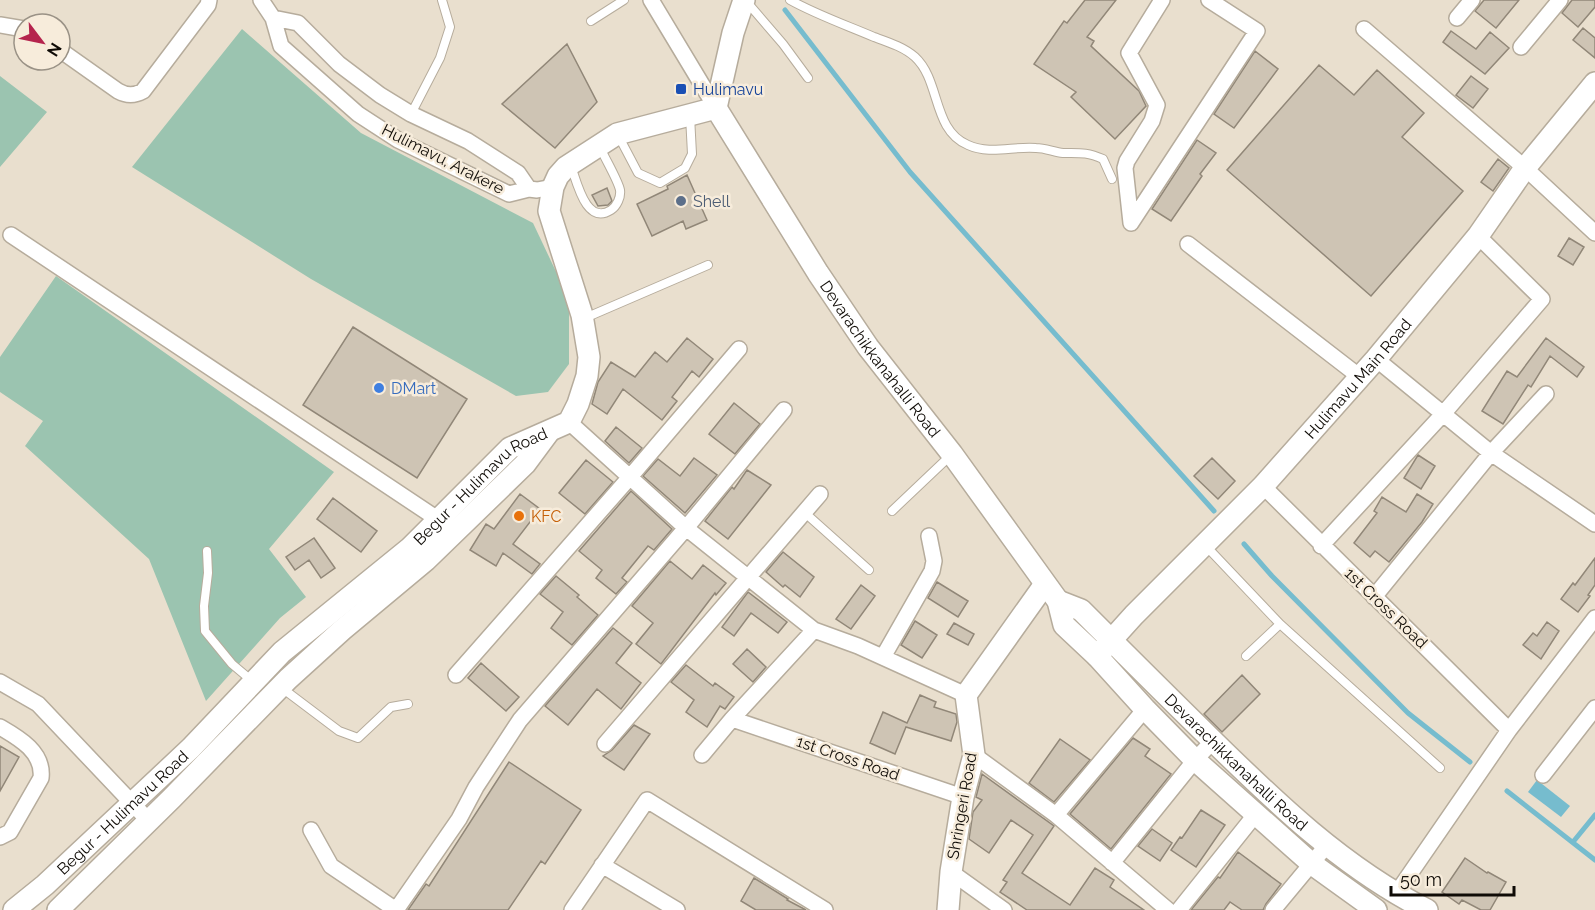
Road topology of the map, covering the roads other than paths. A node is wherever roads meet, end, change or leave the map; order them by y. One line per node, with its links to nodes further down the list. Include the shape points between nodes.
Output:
1 (209, 0): 18 (street, via 143,91 136,95 123,94)
2 (261, 0): 13 (street)
3 (277, 0): 13 (street)
4 (442, 0): 22 (lane, via 450,27 440,58)
5 (624, 0): 15 (lane)
6 (651, 0): 21 (street)
7 (744, 0): 19 (lane); 21 (main road)
8 (790, 0): 28 (lane, via 915,57 929,76 948,129 967,145 990,150 1089,152 1103,159)
9 (1162, 0): 10 (street, via 1130,53 1157,105 1152,121 1126,161 1131,223 1257,31)
10 (1209, 0)
11 (1472, 0): 14 (street)
12 (1560, 0): 17 (street)
13 (273, 18): 22 (street, Hulimavu, Arakere, via 298,23 339,64); 30 (street, Hulimavu, Arakere, via 281,46 358,114 398,140 509,194)
14 (1457, 18)
15 (591, 21)
16 (1364, 29): 27 (street)
17 (1521, 47)
18 (72, 58)
19 (808, 78)
20 (1595, 83): 27 (main road, Hulimavu Main Road)
21 (716, 108): 23 (main road); 45 (main road, Devarachikkanahalli Road, via 868,347)
22 (411, 114): 30 (street, Hulimavu, Arakere, via 468,141 518,173)
23 (690, 115): 24 (main road); 24 (lane, via 692,154 685,168 660,183 638,173)
24 (617, 134): 25 (main road)
25 (599, 146): 26 (main road); 26 (lane, via 620,189 618,203 611,210 592,212)
26 (570, 165): 29 (main road)
27 (1525, 168): 31 (street); 33 (main road, Hulimavu Main Road)
28 (1112, 179)
29 (553, 187): 30 (street); 36 (main road, via 549,211)
30 (529, 189)
31 (1595, 233)
32 (11, 235): 52 (street)
33 (1478, 236): 38 (main road, Hulimavu Main Road); 42 (street, via 1542,299)
34 (1188, 244): 39 (street)
35 (708, 265): 36 (lane)
36 (582, 319): 43 (main road, via 589,357 587,376)
37 (739, 349): 46 (street)
38 (1376, 359): 39 (main road, Hulimavu Main Road); 42 (street)
39 (1360, 377): 47 (main road, Hulimavu Main Road)
40 (1546, 394): 44 (street)
41 (784, 410): 53 (street)
42 (1443, 414): 44 (street); 56 (street)
43 (569, 422): 46 (street); 52 (main road, Begur - Hulimavu Road, via 548,432 525,464)
44 (1491, 453): 51 (street); 61 (street)
45 (952, 454): 49 (lane); 60 (main road, Devarachikkanahalli Road)
46 (630, 477): 53 (street); 69 (street)
47 (1263, 486): 55 (main road, Hulimavu Main Road); 56 (street, 1st Cross Road)
48 (820, 494): 50 (street)
49 (892, 511)
50 (804, 512): 58 (lane); 59 (street)
51 (1595, 524)
52 (447, 526): 71 (main road, Begur - Hulimavu Road, via 410,548 282,652); 72 (main road, Begur - Hulimavu Road, via 426,561)
53 (686, 528): 59 (street); 102 (street, via 520,720 459,819)
54 (929, 536): 68 (street, via 932,571)
55 (1204, 544): 63 (lane); 65 (main road, Hulimavu Main Road)
56 (1321, 546): 61 (street, 1st Cross Road)
57 (207, 551): 71 (lane, via 205,631 232,664)
58 (869, 570)
59 (748, 578): 64 (street); 81 (street)
60 (1052, 592): 65 (main road, Devarachikkanahalli Road, via 1081,610); 66 (main road, Devarachikkanahalli Road, via 1064,625); 73 (main road)
61 (1374, 597): 79 (street, 1st Cross Road)
62 (1595, 618): 79 (street)
63 (1280, 624): 67 (lane); 85 (lane)
64 (814, 630): 68 (street); 77 (street)
65 (1112, 640): 66 (main road, Hulimavu Main Road); 80 (main road, Devarachikkanahalli Road)
66 (1097, 656): 76 (main road, Devarachikkanahalli Road)
67 (1245, 656)
68 (883, 657): 73 (street)
69 (456, 675)
70 (0, 682): 88 (street, via 39,704)
71 (254, 682): 88 (main road, Begur - Hulimavu Road)
72 (280, 687): 74 (lane, via 339,731 358,738 392,706); 91 (main road, Begur - Hulimavu Road)
73 (966, 695): 83 (main road, Shringeri Road)
74 (408, 704)
75 (1595, 708): 86 (street)
76 (1144, 709): 84 (main road, Devarachikkanahalli Road); 89 (street)
77 (732, 719): 82 (street); 87 (street, 1st Cross Road)
78 (0, 727): 93 (street, via 31,749 42,772 10,832)
79 (1509, 730): 99 (street)
80 (1213, 741): 84 (street); 94 (main road, Devarachikkanahalli Road)
81 (605, 744)
82 (702, 755)
83 (974, 755): 87 (main road, Shringeri Road); 89 (street)
84 (1195, 760): 90 (main road, Devarachikkanahalli Road); 95 (street)
85 (1440, 768)
86 (1543, 776)
87 (963, 797): 98 (main road, Shringeri Road)
88 (132, 804): 91 (street); 100 (main road, Begur - Hulimavu Road)
89 (1056, 815): 95 (street)
90 (1255, 815): 96 (main road, Devarachikkanahalli Road); 109 (street)
91 (149, 821): 101 (main road, Begur - Hulimavu Road)
92 (311, 830): 102 (street, via 331,866)
93 (0, 837)
94 (1327, 845): 96 (street); 99 (main road, Devarachikkanahalli Road)
95 (1112, 863): 108 (street)
96 (1312, 864): 110 (street); 111 (main road, Devarachikkanahalli Road)
97 (602, 866): 103 (street); 104 (street); 105 (street, via 647,800)
98 (951, 872): 106 (main road, Shringeri Road); 107 (street)
99 (1396, 894): 112 (main road, Devarachikkanahalli Road)
100 (14, 910)
101 (58, 910)
102 (396, 910)
103 (572, 910)
104 (677, 910)
105 (825, 910)
106 (948, 910)
107 (1004, 910)
108 (1168, 910)
109 (1179, 910)
110 (1273, 910)
111 (1376, 910)
112 (1427, 910)

